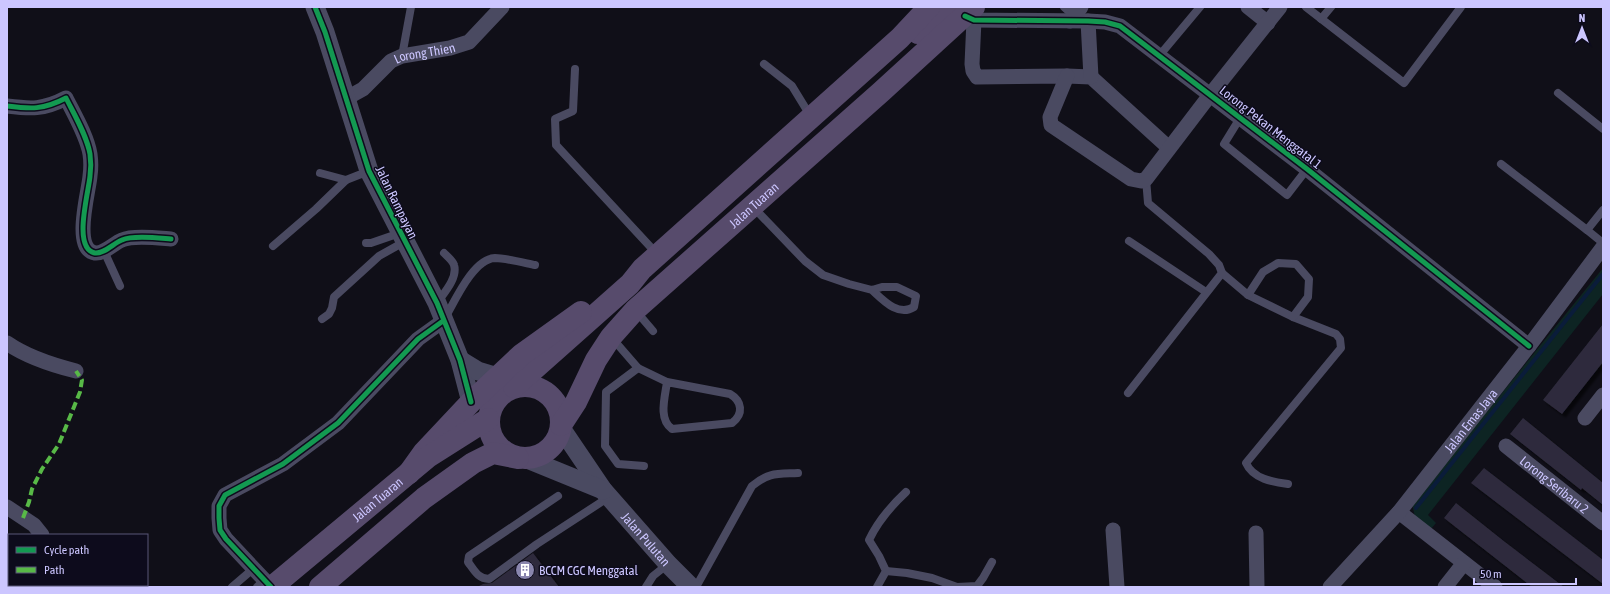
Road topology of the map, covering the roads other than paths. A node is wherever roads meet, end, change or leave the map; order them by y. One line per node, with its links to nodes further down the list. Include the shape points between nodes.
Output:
1 (315, 7): 25 (street, Jalan Rampayan)
2 (410, 7): 16 (lane)
3 (502, 7): 16 (street, Lorong Thien, via 469,42)
4 (929, 7): 15 (main road, Jalan Tuaran)
5 (1200, 7): 17 (lane)
6 (1248, 7): 14 (street)
7 (1280, 7): 14 (street)
8 (1306, 7): 13 (lane)
9 (1330, 7): 13 (lane)
10 (1461, 7): 13 (lane, via 1404,83)
11 (966, 12): 12 (street, Lorong Pekan Menggatal 1); 15 (main road, via 923,32); 20 (street, via 973,71 977,77); 22 (main road, Jalan Tuaran)
12 (1076, 14): 17 (street, Lorong Pekan Menggatal 1, via 1120,26); 21 (street)
13 (1320, 19)
14 (1268, 23): 24 (street)
15 (900, 38): 27 (main road, Jalan Tuaran)
16 (402, 56): 25 (street, Lorong Thien, via 391,62 363,89)
17 (1159, 56): 24 (street, Lorong Pekan Menggatal 1)
18 (764, 64): 27 (lane, via 792,86)
19 (574, 69): 49 (lane, via 572,112 555,119 556,145)
20 (1067, 76): 21 (street); 35 (street, via 1050,117 1051,125 1131,179)
21 (1091, 77): 30 (street)
22 (881, 92): 37 (main road, Jalan Tuaran); 49 (main road, via 890,78 886,70 880,71 676,254)
23 (1558, 93): 29 (lane)
24 (1210, 95): 28 (street, Lorong Pekan Menggatal 1); 30 (street)
25 (345, 99): 33 (street, Jalan Rampayan)
26 (7, 106): 47 (street, via 29,109 47,106 66,98 90,153 90,175 83,221 85,245 96,253)
27 (811, 117): 49 (main road, Jalan Tuaran)
28 (1240, 118): 32 (street, Lorong Pekan Menggatal 1); 32 (lane, via 1224,144 1287,195)
29 (1603, 129)
30 (1169, 148): 35 (street)
31 (1501, 164): 39 (lane)
32 (1307, 169): 63 (street, Lorong Pekan Menggatal 1)
33 (369, 171): 36 (lane); 40 (street, Jalan Rampayan)
34 (320, 173): 36 (lane)
35 (1146, 179): 51 (lane, via 1148,203 1209,254 1219,265)
36 (346, 180): 45 (lane)
37 (752, 206): 53 (lane, via 794,250 823,275); 56 (main road, Jalan Tuaran)
38 (1603, 210): 39 (lane)
39 (1587, 230): 44 (lane)
40 (402, 237): 43 (lane); 57 (street, Jalan Rampayan); 59 (lane, via 334,297 329,314)
41 (171, 239): 47 (street, via 125,238)
42 (1129, 241): 54 (lane)
43 (366, 243)
44 (1603, 243)
45 (274, 246)
46 (1603, 247): 63 (street, Jalan Emas Jaya)
47 (104, 251): 52 (lane)
48 (444, 253): 57 (lane, via 454,264 455,274)
49 (650, 262): 67 (main road, Jalan Tuaran, via 630,284)
50 (535, 265): 57 (lane, via 495,258 484,262 476,268)
51 (1222, 273): 54 (lane); 55 (lane)
52 (120, 286)
53 (872, 290): 53 (lane, via 882,286 897,287 916,296 914,307 909,310 899,309 887,304)
54 (1206, 292): 69 (lane)
55 (1248, 295): 58 (lane); 58 (lane, via 1263,272 1278,263 1296,264 1309,279 1308,297)
56 (635, 310): 60 (lane); 61 (main road, Jalan Tuaran)
57 (440, 312): 64 (street, Jalan Rampayan); 93 (street, via 418,339 338,423 283,464 226,495 219,506 220,530)
58 (1293, 317): 80 (lane, via 1336,334 1341,348 1246,463 1249,469 1268,481)
59 (322, 319)
60 (653, 331)
61 (611, 337): 65 (lane); 74 (main road, Jalan Tuaran)
62 (7, 343): 66 (street, via 55,366)
63 (1529, 346): 85 (street, Jalan Emas Jaya)
64 (460, 360): 67 (street); 71 (street, Jalan Rampayan)
65 (638, 368): 68 (lane); 77 (lane, via 606,392 604,446 618,464)
66 (76, 370)
67 (506, 382): 71 (main road); 73 (main road, via 490,410); 74 (main road, via 532,386 548,394 558,408)
68 (667, 382): 68 (lane, via 730,394 739,401 738,416 732,423 672,429 666,424 664,416)
69 (1128, 393)
70 (1603, 395): 72 (street)
71 (471, 402): 78 (main road, via 424,452)
72 (1585, 418)
73 (488, 419): 76 (main road, via 490,432 496,444 506,453); 78 (main road, Jalan Tuaran, via 428,457)
74 (561, 426): 76 (main road, via 559,436 549,449 535,457); 82 (street, Jalan Pulutan)
75 (1506, 446): 86 (street, Lorong Seribaru 2)
76 (523, 458): 82 (street, Jalan Pulutan); 97 (main road, via 493,453 473,463 424,498)
77 (644, 466)
78 (409, 473): 95 (main road, Jalan Tuaran)
79 (798, 473): 100 (lane, via 773,474 763,477 752,486)
80 (1288, 484)
81 (906, 492): 94 (lane, via 877,524 869,540)
82 (607, 493): 83 (lane, via 489,579 479,576 468,562 469,556); 92 (street, Jalan Pulutan)
83 (558, 496)
84 (7, 506): 89 (street, via 34,525)
85 (1399, 512): 91 (street); 104 (street, Jalan Emas Jaya)
86 (1603, 523)
87 (1113, 530): 102 (street)
88 (1256, 533): 103 (street)
89 (41, 534)
90 (992, 562): 94 (lane, via 977,586 957,587 932,578)
91 (1464, 563): 105 (street); 106 (street)
92 (668, 564): 98 (lane, via 653,576); 99 (street, Jalan Pulutan)
93 (253, 569): 95 (street); 96 (lane)
94 (886, 571): 101 (lane)
95 (266, 585)
96 (232, 587)
97 (320, 587)
98 (646, 587)
99 (691, 587)
100 (696, 587)
101 (877, 587)
102 (1117, 587)
103 (1257, 587)
104 (1330, 587)
105 (1445, 587)
106 (1495, 587)

